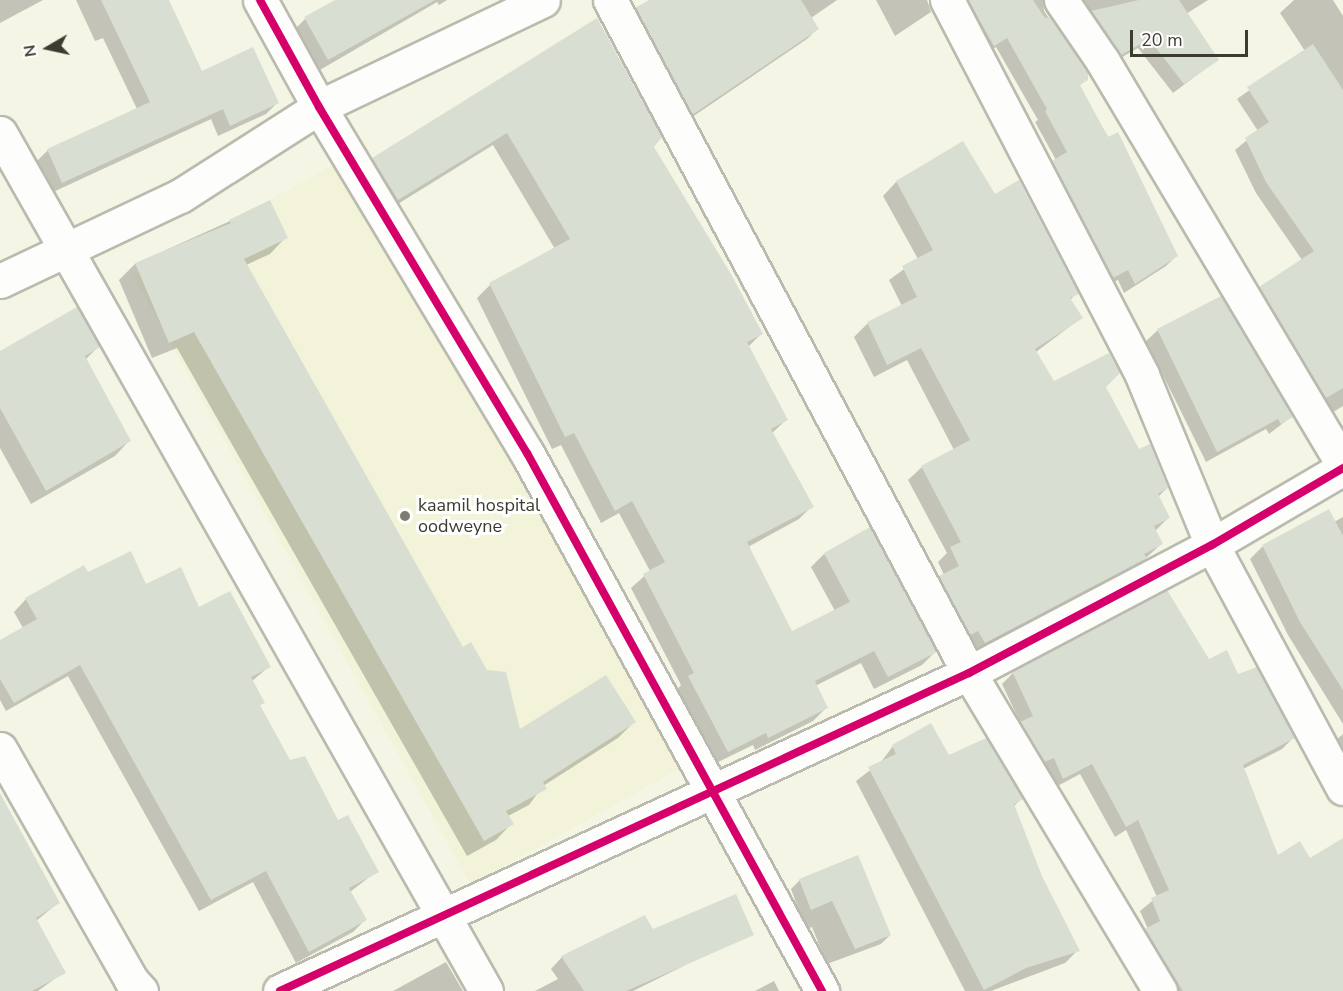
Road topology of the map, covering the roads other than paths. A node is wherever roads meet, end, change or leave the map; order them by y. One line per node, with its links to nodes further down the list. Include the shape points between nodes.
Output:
1 (260, 0): 6 (street)
2 (543, 0): 6 (street)
3 (610, 0): 12 (street)
4 (947, 0): 11 (street, via 1142,375)
5 (1061, 0): 10 (street, via 1102,60)
6 (319, 106): 8 (street, via 180,196); 15 (street, via 527,453)
7 (0, 133): 8 (street)
8 (66, 252): 9 (street); 16 (street)
9 (0, 281)
10 (1343, 466): 11 (street)
11 (1212, 545): 12 (street); 14 (street)
12 (969, 673): 15 (street); 21 (street)
13 (0, 749): 17 (street, via 130,980)
14 (1343, 788)
15 (712, 792): 16 (street); 20 (street)
16 (446, 917): 18 (street); 19 (street)
17 (141, 991)
18 (280, 991)
19 (486, 991)
20 (822, 991)
21 (1160, 991)

